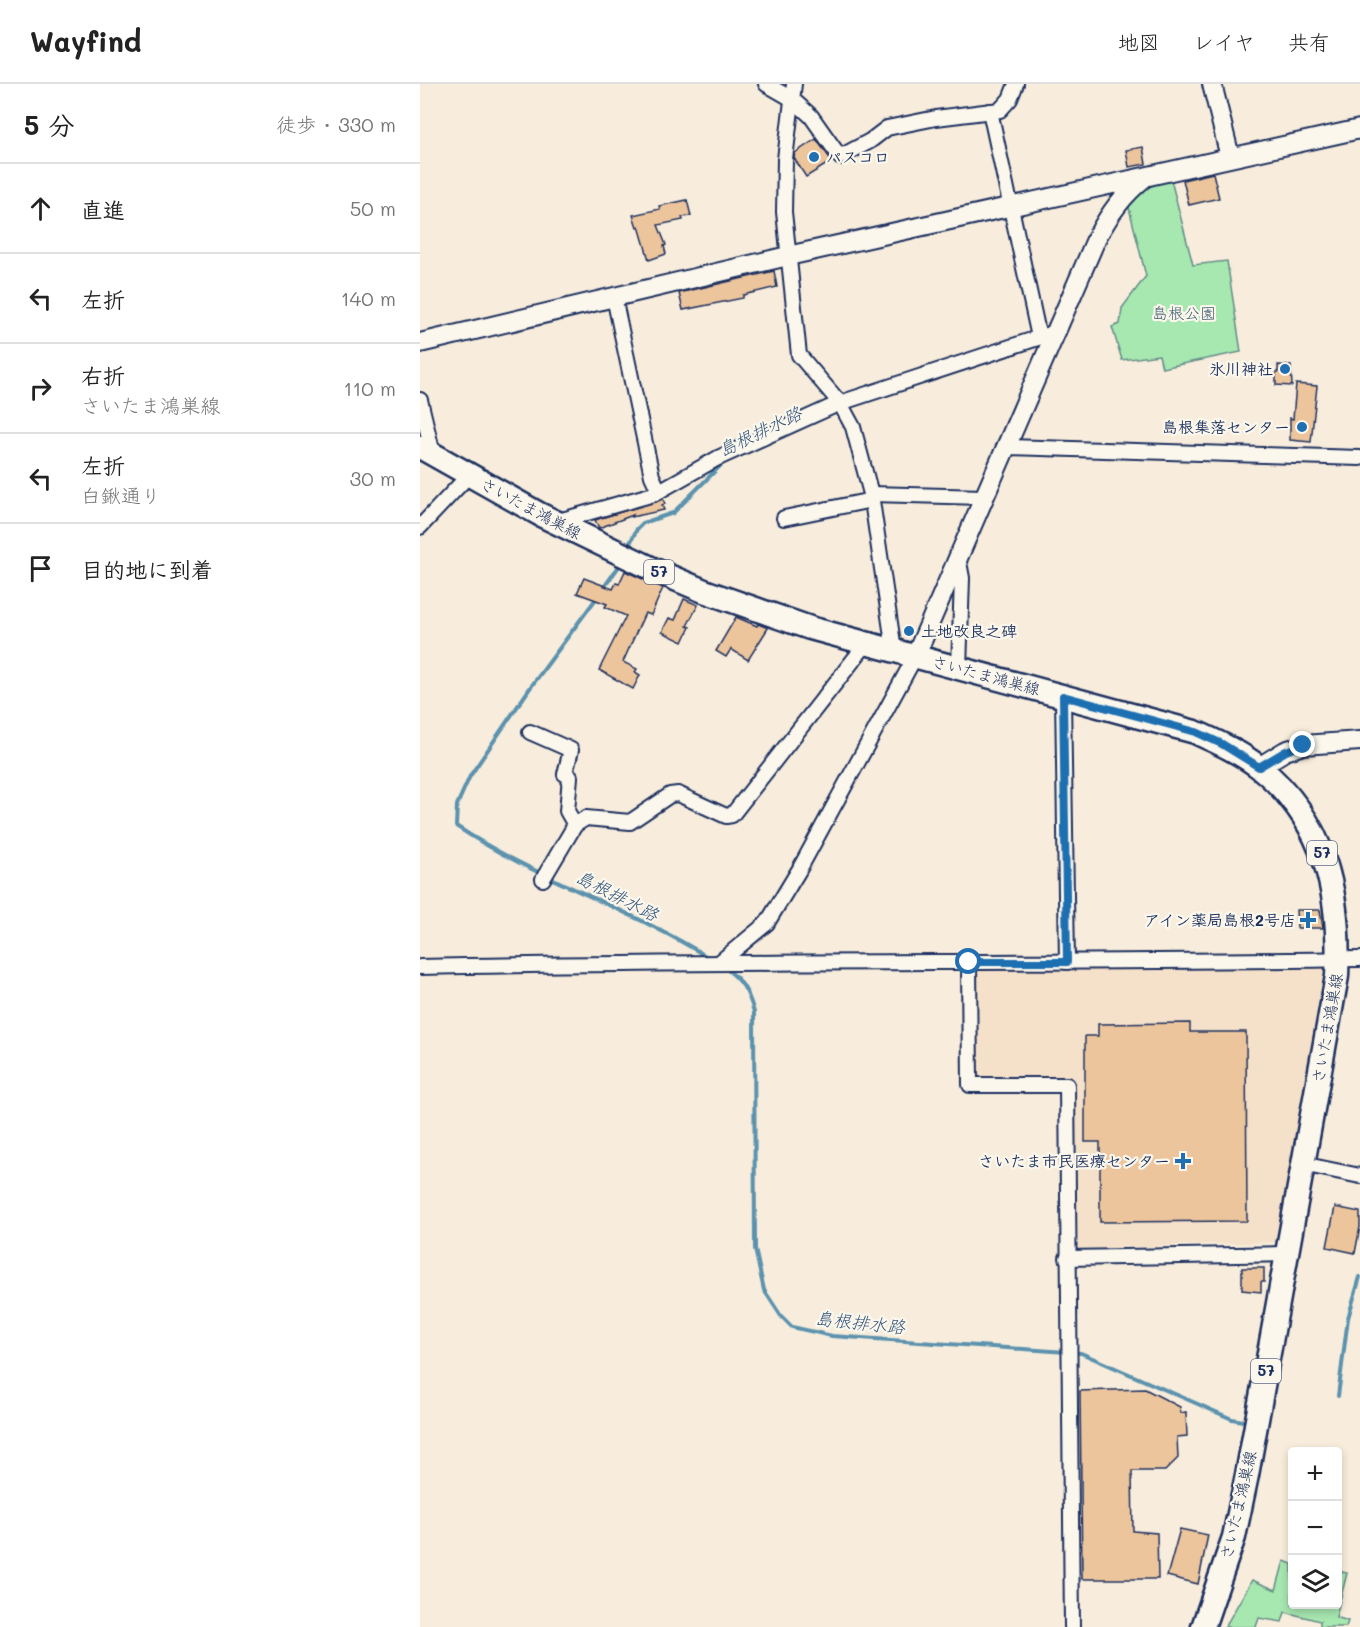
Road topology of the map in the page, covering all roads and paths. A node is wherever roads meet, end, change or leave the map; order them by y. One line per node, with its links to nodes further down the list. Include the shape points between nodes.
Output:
1 (766, 84): 5 (street)
2 (794, 84): 5 (street)
3 (1016, 84): 6 (street, via 1000,110)
4 (1212, 84): 8 (street)
5 (792, 99): 6 (street, via 812,116 840,157 887,128); 11 (street, via 785,159)
6 (990, 111): 10 (street)
7 (1360, 129): 8 (street)
8 (1230, 158): 9 (street)
9 (1146, 176): 10 (street); 13 (street, via 1112,209)
10 (1011, 207): 11 (street); 13 (street)
11 (788, 256): 12 (street); 16 (street, via 799,355)
12 (614, 297): 14 (street); 21 (street, via 652,476)
13 (1047, 334): 16 (street); 17 (street)
14 (420, 343)
15 (420, 400): 18 (street)
16 (842, 408): 21 (street, via 718,458); 22 (street, via 853,427)
17 (1006, 447): 19 (street); 23 (street)
18 (427, 451): 20 (main road, さいたま鴻巣線 / 57)
19 (1360, 458)
20 (469, 475): 25 (main road, さいたま鴻巣線 / 57); 26 (street)
21 (659, 491): 25 (street)
22 (871, 497): 23 (street); 24 (street); 29 (street)
23 (984, 497): 27 (street)
24 (784, 518)
25 (555, 522): 28 (main road, さいたま鴻巣線 / 57, via 704,591)
26 (420, 527)
27 (958, 557): 29 (street); 30 (street, via 962,578)
28 (866, 644): 29 (main road, さいたま鴻巣線 / 57); 35 (street, via 732,815 726,816 678,794 670,795 630,822 586,818)
29 (904, 653): 30 (main road, さいたま鴻巣線 / 57); 38 (street, via 799,870 767,922)
30 (960, 668): 31 (main road, さいたま鴻巣線 / 57)
31 (1063, 696): 34 (main road, さいたま鴻巣線 / 57, via 1196,732); 40 (street)
32 (530, 732): 35 (street, via 571,750 565,774 570,777 567,811)
33 (1360, 741): 34 (street, via 1303,745)
34 (1259, 767): 37 (main road, さいたま鴻巣線 / 57, via 1297,804 1317,840 1334,891)
35 (575, 825): 36 (street)
36 (543, 879)
37 (1349, 959): 40 (street); 42 (main road, さいたま鴻巣線 / 57, via 1335,993)
38 (720, 962): 39 (street); 41 (street)
39 (969, 962): 40 (street); 45 (street, via 970,1085 1066,1085)
40 (1067, 962)
41 (420, 967)
42 (1302, 1164): 43 (street); 44 (main road, さいたま鴻巣線 / 57)
43 (1360, 1176)
44 (1287, 1254): 45 (street); 47 (main road, さいたま鴻巣線 / 57, via 1234,1537)
45 (1067, 1258): 46 (street)
46 (1072, 1627)
47 (1203, 1627)

